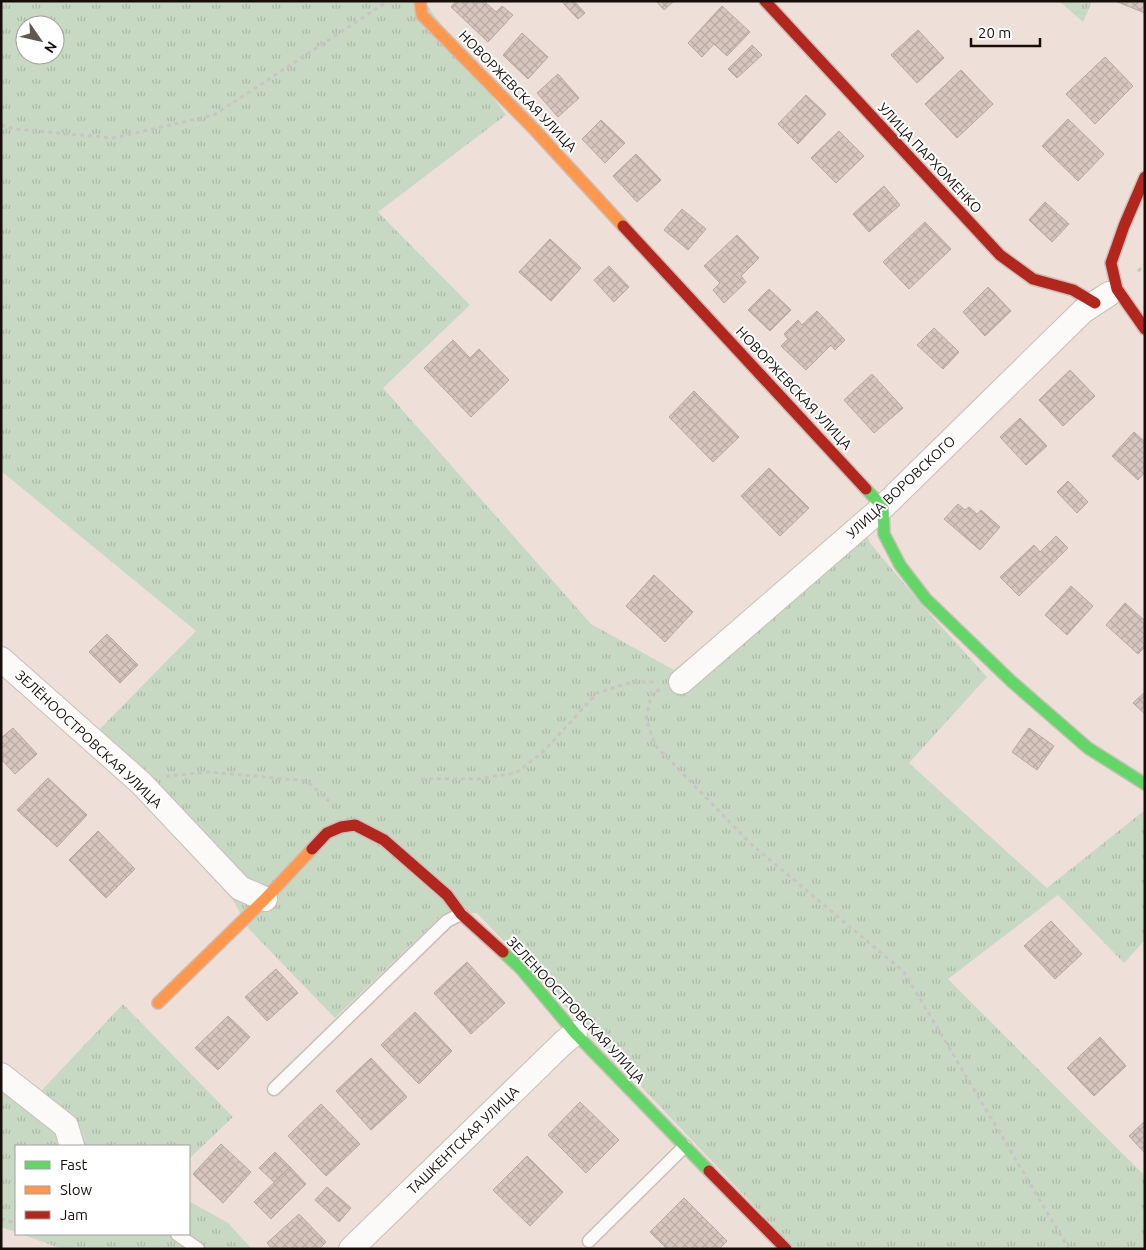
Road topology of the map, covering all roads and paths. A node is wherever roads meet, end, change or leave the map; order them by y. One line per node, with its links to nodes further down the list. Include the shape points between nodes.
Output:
1 (388, 1): 4 (path, via 214,114 112,138)
2 (420, 1): 9 (street, НОВОРЖЕВСКАЯ УЛИЦА, via 422,15 534,128)
3 (766, 1): 7 (street, УЛИЦА ПАРХОМЕНКО, via 1000,255 1033,279 1073,290)
4 (1, 125)
5 (1145, 177): 6 (street, via 1111,263)
6 (1116, 289): 7 (street, УЛИЦА ВОРОВСКОГО); 8 (street)
7 (1095, 303): 9 (street, УЛИЦА ВОРОВСКОГО, via 1083,311)
8 (1145, 329)
9 (883, 506): 11 (street, УЛИЦА ВОРОВСКОГО); 14 (street, via 884,534 900,565 926,599 1011,681 1088,748)
10 (1, 658): 13 (street, ЗЕЛЁНООСТРОВСКАЯ УЛИЦА)
11 (681, 682): 12 (path, via 632,682 597,693 543,752 516,773 477,779); 31 (path, via 652,692 646,718 655,745 751,844 904,972)
12 (421, 779)
13 (141, 783): 15 (path, via 154,777 210,772 307,781); 16 (street, ЗЕЛЁНООСТРОВСКАЯ УЛИЦА, via 240,888)
14 (1145, 784)
15 (355, 826): 16 (street, via 327,833); 17 (street, ЗЕЛЕНООСТРОВСКАЯ УЛИЦА, via 384,840 448,895)
16 (265, 899): 18 (street)
17 (461, 914): 19 (street, ЗЕЛЕНООСТРОВСКАЯ УЛИЦА, via 521,969); 21 (lane, via 447,921)
18 (158, 1003)
19 (575, 1033): 23 (street, ЗЕЛЕНООСТРОВСКАЯ УЛИЦА); 29 (street, ТАШКЕНТСКАЯ УЛИЦА)
20 (1, 1075): 22 (street, via 66,1126)
21 (274, 1089)
22 (72, 1145)
23 (685, 1146): 27 (lane); 30 (street, ЗЕЛЕНООСТРОВСКАЯ УЛИЦА)
24 (1, 1219): 25 (path)
25 (15, 1223)
26 (177, 1235): 28 (lane)
27 (589, 1241)
28 (198, 1249)
29 (351, 1249)
30 (786, 1249)
31 (1069, 1249)

